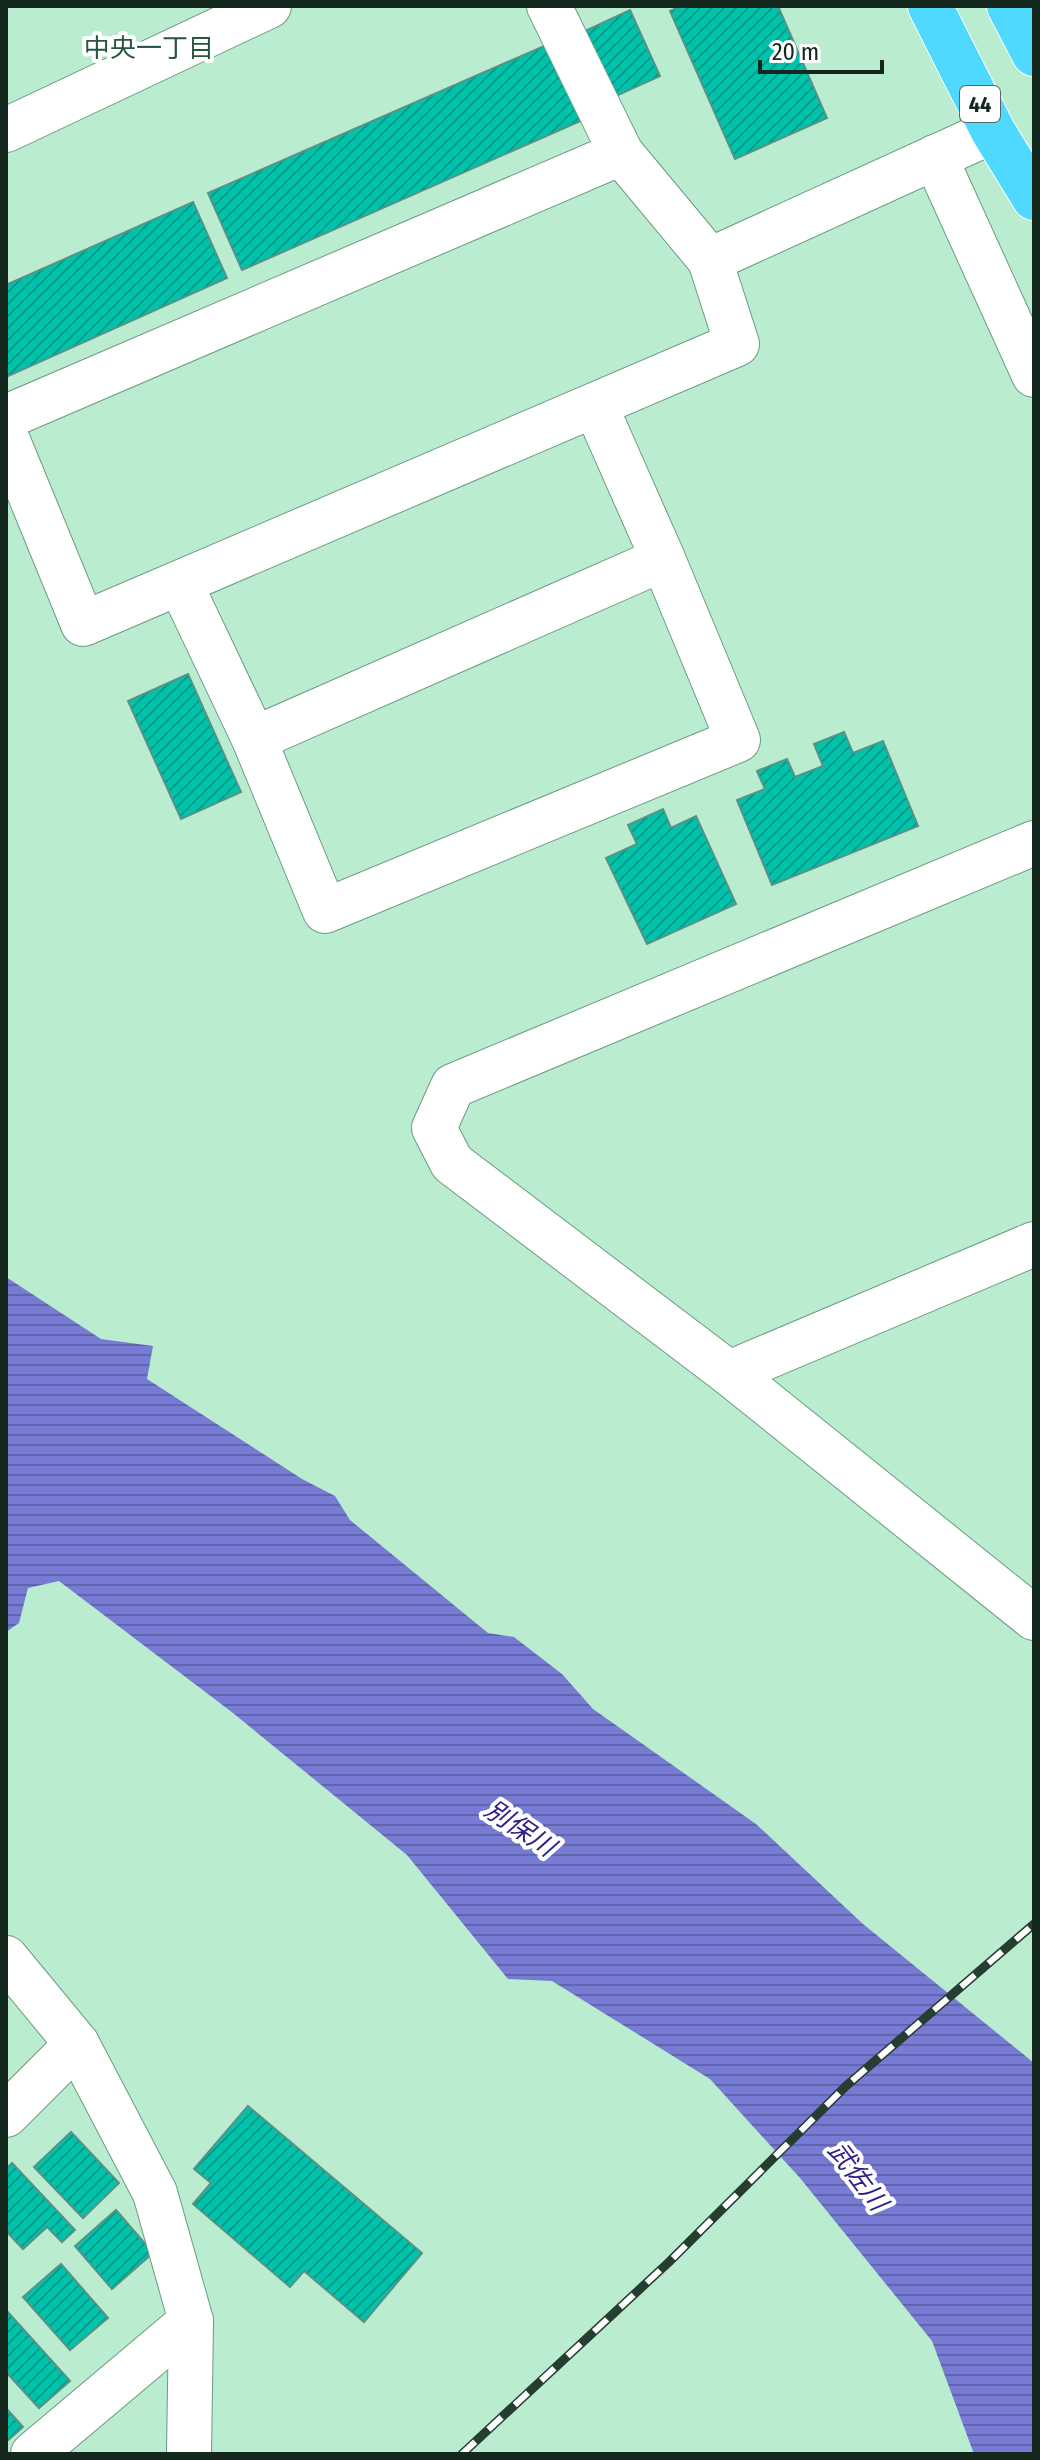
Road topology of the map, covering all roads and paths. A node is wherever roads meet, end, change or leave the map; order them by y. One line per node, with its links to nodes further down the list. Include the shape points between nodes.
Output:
1 (269, 6): 6 (street)
2 (549, 6): 8 (street)
3 (930, 6): 7 (highway, 44)
4 (1009, 6): 5 (highway)
5 (1034, 54)
6 (6, 130)
7 (993, 131): 9 (street); 10 (highway, 44)
8 (621, 153): 11 (street); 14 (street)
9 (935, 157): 11 (street); 12 (street)
10 (1034, 198)
11 (710, 260): 13 (street, via 737,344)
12 (1034, 375)
13 (595, 405): 16 (street); 17 (street)
14 (6, 417)
15 (6, 436): 17 (street, via 83,624)
16 (663, 559): 18 (street); 18 (street, via 738,740 325,911)
17 (180, 583): 18 (street)
18 (254, 739)
19 (1034, 843): 21 (street, via 453,1086 434,1128 452,1163)
20 (1034, 1244): 21 (street)
21 (729, 1373): 22 (street)
22 (1034, 1618)
23 (6, 1958): 24 (street)
24 (77, 2044): 25 (street); 26 (street, via 155,2193)
25 (6, 2115)
26 (191, 2321): 27 (street); 28 (street)
27 (33, 2454)
28 (189, 2454)

